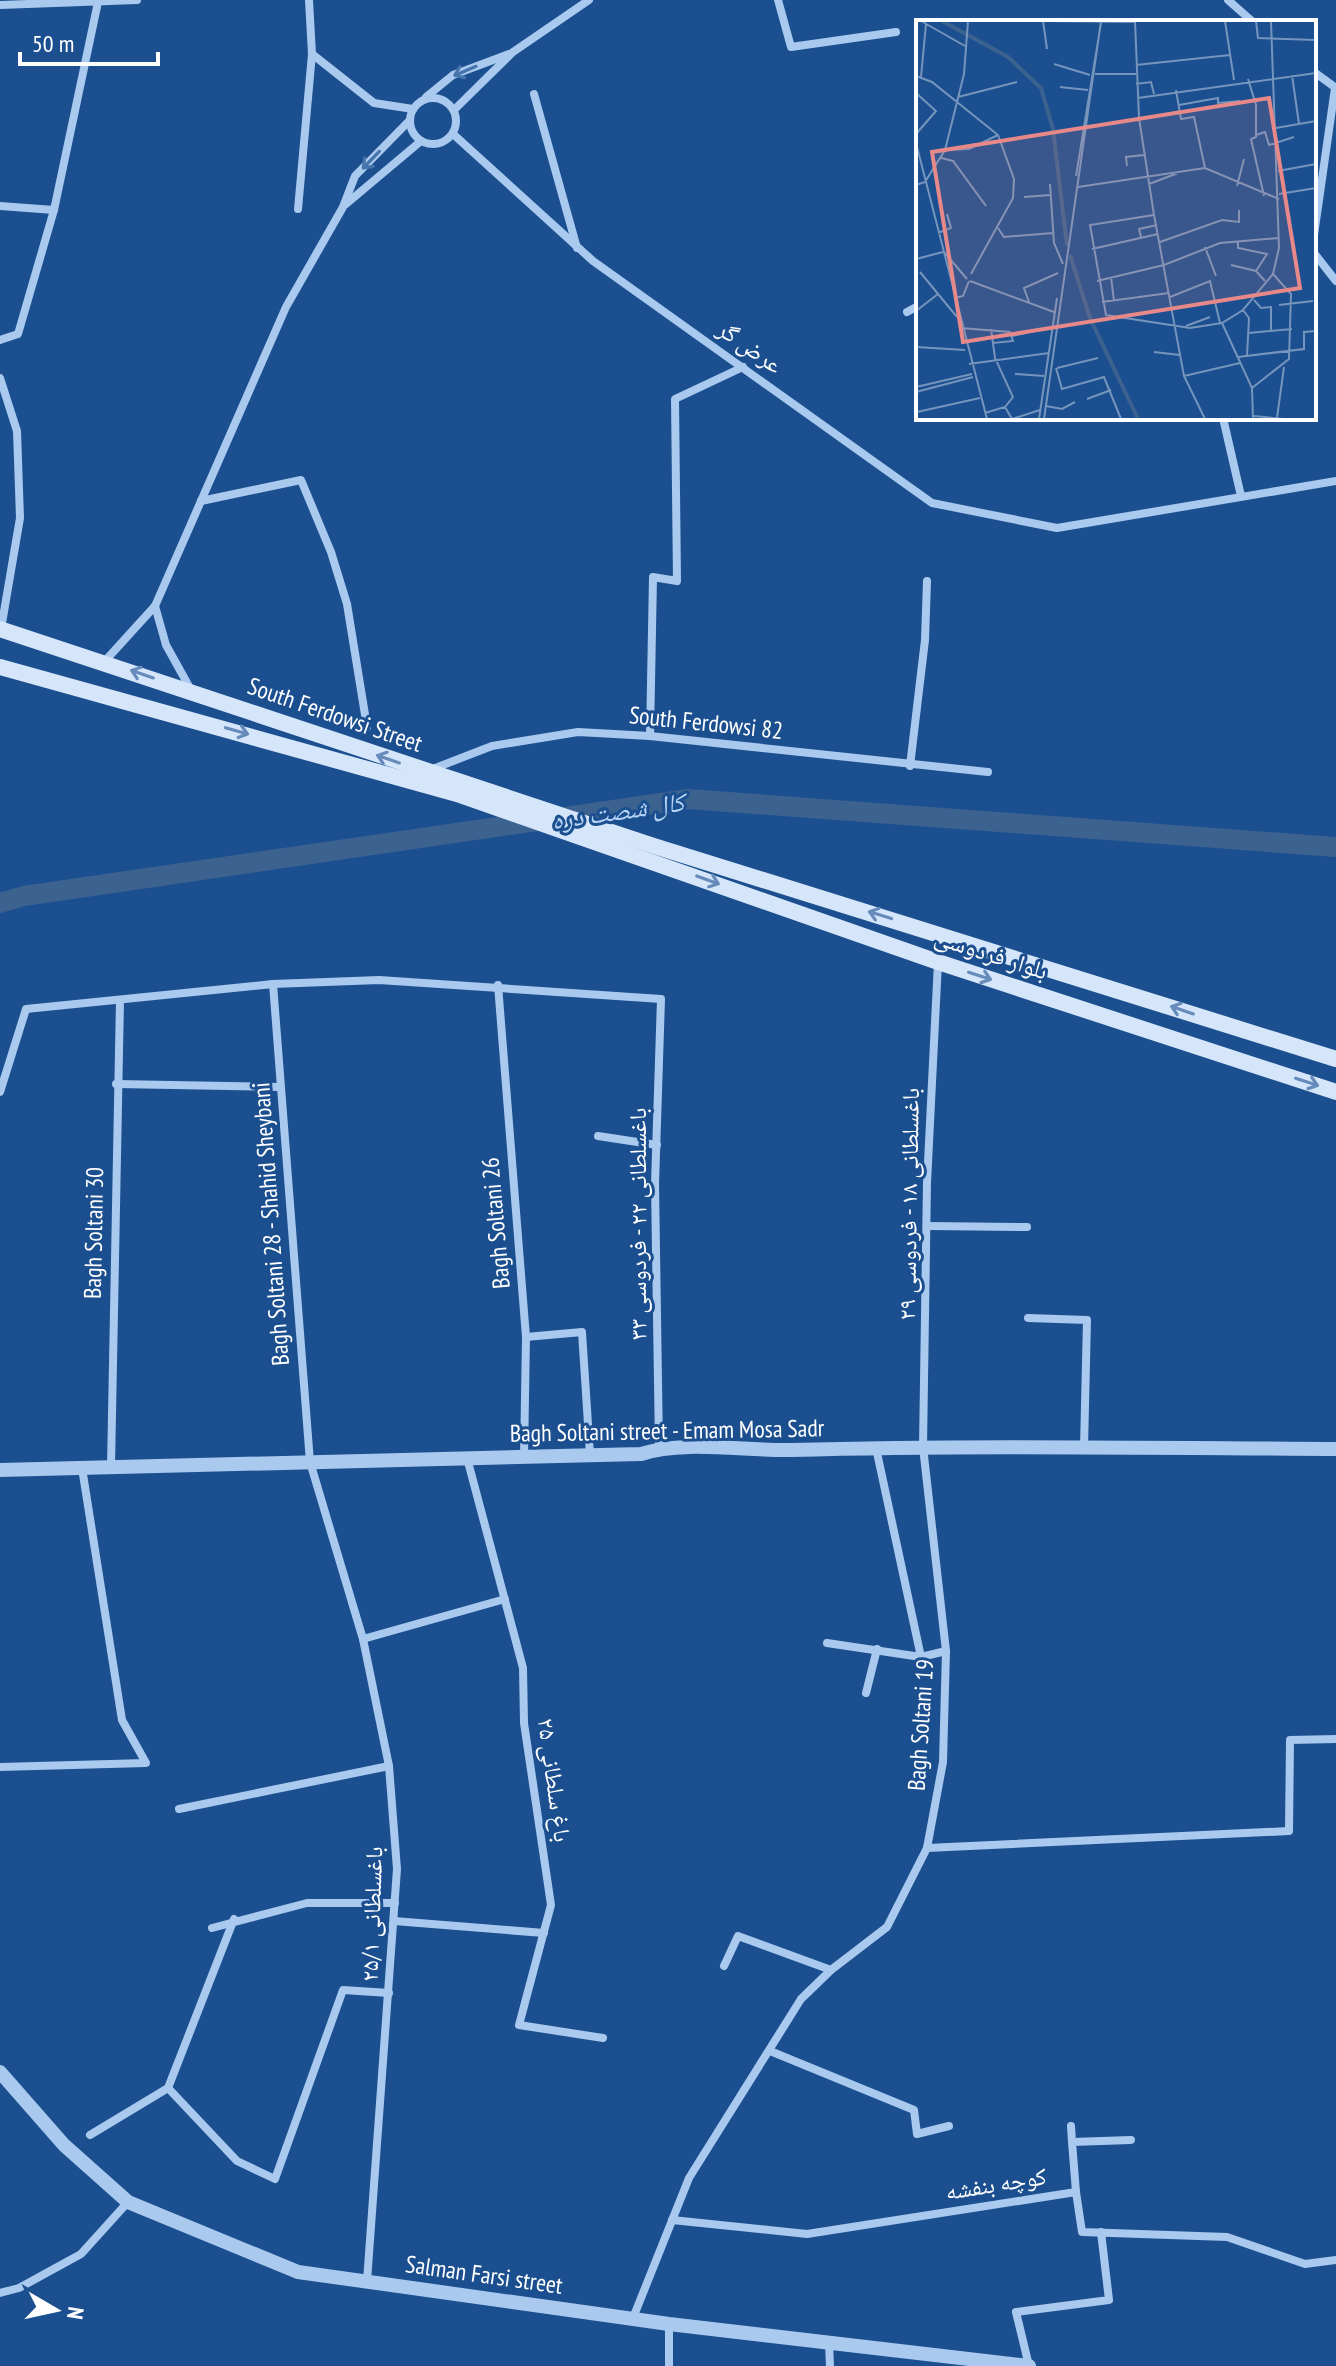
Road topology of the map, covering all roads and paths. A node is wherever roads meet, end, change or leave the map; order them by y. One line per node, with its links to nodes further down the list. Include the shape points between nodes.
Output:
1 (137, 0): 6 (street)
2 (309, 0): 11 (street)
3 (589, 0): 10 (street)
4 (778, 0): 9 (street, via 791,47)
5 (1228, 0): 8 (street)
6 (98, 2): 7 (street); 24 (street)
7 (0, 5)
8 (1251, 20)
9 (896, 32)
10 (513, 52): 15 (street, one-way to 15, via 453,75); 17 (street)
11 (312, 54): 16 (street, via 374,103); 23 (street)
12 (1316, 74): 13 (street)
13 (1335, 88): 25 (street)
14 (534, 94): 26 (street)
15 (422, 100): 16 (street); 17 (street, via 445,101)
16 (413, 109): 18 (street)
17 (454, 110): 19 (street)
18 (410, 120): 20 (street); 22 (street, one-way to 22, via 355,176)
19 (453, 134): 20 (street, via 432,145); 26 (street, عرض گر)
20 (421, 141): 22 (street)
21 (0, 206): 24 (street)
22 (343, 207): 37 (street, via 286,307)
23 (298, 209)
24 (54, 210): 31 (street, via 18,334)
25 (1316, 221)
26 (578, 249): 32 (street, عرض گر)
27 (1316, 256): 28 (street)
28 (1336, 281)
29 (916, 307): 30 (street)
30 (907, 312)
31 (0, 340)
32 (743, 367): 36 (street, عرض گر, via 932,503 1057,528); 45 (street, via 675,399 677,581 653,577)
33 (0, 378): 40 (street, via 17,431 20,518)
34 (1223, 420): 36 (street)
35 (1336, 481): 36 (street)
36 (1241, 496)
37 (201, 501): 39 (street); 44 (street, via 301,480 347,604)
38 (927, 581): 46 (street)
39 (155, 606): 41 (street); 43 (street, via 166,645)
40 (1, 629): 41 (main road, South Ferdowsi Street)
41 (105, 661): 43 (main road, South Ferdowsi Street, one-way to 41)
42 (0, 667): 49 (main road, South Ferdowsi Street, one-way to 49)
43 (192, 692): 47 (main road, South Ferdowsi Street, one-way to 43)
44 (367, 727)
45 (650, 736): 46 (street, South Ferdowsi 82); 47 (street, South Ferdowsi 82, via 578,732 492,746)
46 (910, 766): 48 (street, South Ferdowsi 82)
47 (425, 771): 49 (main road, South Ferdowsi Street)
48 (988, 772)
49 (459, 789): 50 (main road, South Ferdowsi Street); 51 (main road, South Ferdowsi Street)
50 (654, 846): 56 (main road, بلوار فردوسی, one-way to 50)
51 (634, 854): 52 (main road, بلوار فردوسی, one-way to 52)
52 (938, 962): 58 (main road, بلوار فردوسی, one-way to 58); 67 (street, باغسلطانی ۱۸ - فردوسی ۲۹)
53 (273, 984): 54 (street, via 379,980); 55 (street); 62 (street, Bagh Soltani 28 - Shahid Sheybani)
54 (498, 985): 66 (street, باغسلطانی ۲۲ - فردوسی ۳۳, via 661,999); 70 (street, Bagh Soltani 26)
55 (120, 1000): 61 (street, Bagh Soltani 30); 63 (street, via 26,1009)
56 (1218, 1022): 57 (main road, بلوار فردوسی); 58 (main road, via 1221,1037)
57 (1276, 1040): 59 (main road, بلوار فردوسی); 60 (main road, via 1263,1051)
58 (1211, 1049): 60 (main road, بلوار فردوسی)
59 (1336, 1059)
60 (1265, 1068): 64 (main road, بلوار فردوسی, one-way to 64)
61 (116, 1084): 62 (street); 80 (street, Bagh Soltani 30)
62 (280, 1087): 79 (street, Bagh Soltani 28 - Shahid Sheybani)
63 (0, 1092)
64 (1336, 1092)
65 (598, 1136): 66 (street)
66 (657, 1145): 72 (street, باغسلطانی ۲۲ - فردوسی ۳۳)
67 (928, 1226): 68 (street); 71 (street, باغسلطانی ۱۸ - فردوسی ۲۹)
68 (1027, 1227)
69 (1028, 1318): 74 (street, via 1087,1320)
70 (526, 1337): 76 (street, via 582,1332); 77 (street, Bagh Soltani 26)
71 (923, 1447): 73 (street, Bagh Soltani street - Emam Mosa Sadr); 74 (street, Bagh Soltani street - Emam Mosa Sadr); 87 (street, Bagh Soltani 19)
72 (659, 1448): 73 (street, Bagh Soltani street - Emam Mosa Sadr); 76 (street, Bagh Soltani street - Emam Mosa Sadr, via 641,1454)
73 (876, 1448): 88 (street)
74 (1084, 1448): 75 (street, Bagh Soltani street - Emam Mosa Sadr)
75 (1336, 1449)
76 (590, 1455): 77 (street, Bagh Soltani street - Emam Mosa Sadr)
77 (524, 1457): 78 (street, Bagh Soltani street - Emam Mosa Sadr)
78 (467, 1458): 79 (street, Bagh Soltani street - Emam Mosa Sadr); 83 (street, باغ سلطانی ۲۵)
79 (310, 1462): 80 (street, Bagh Soltani street - Emam Mosa Sadr); 84 (street, باغسلطانی ۲۵/۱)
80 (111, 1467): 81 (street, Bagh Soltani street - Emam Mosa Sadr)
81 (82, 1468): 82 (street, Bagh Soltani street - Emam Mosa Sadr); 92 (street, via 122,1720 146,1763)
82 (0, 1470)
83 (505, 1599): 84 (street); 99 (street, باغ سلطانی ۲۵, via 523,1668 524,1723 551,1905)
84 (363, 1639): 91 (street, باغسلطانی ۲۵/۱)
85 (827, 1643): 86 (street)
86 (877, 1649): 88 (street); 89 (street)
87 (946, 1651): 88 (street); 94 (street, Bagh Soltani 19, via 943,1762)
88 (921, 1657)
89 (866, 1693)
90 (1336, 1739): 94 (street, via 1290,1740 1289,1831)
91 (389, 1766): 93 (street); 95 (street, باغسلطانی ۲۵/۱)
92 (0, 1767)
93 (179, 1809)
94 (927, 1848): 101 (street, Bagh Soltani 19, via 887,1927)
95 (395, 1903): 96 (street, via 307,1903); 97 (street, باغسلطانی ۲۵/۱)
96 (234, 1919): 98 (street); 106 (street)
97 (394, 1921): 99 (street); 102 (street, باغسلطانی ۲۵/۱)
98 (212, 1928)
99 (544, 1933): 103 (street, باغ سلطانی ۲۵, via 519,2025)
100 (724, 1966): 101 (street, via 738,1936)
101 (831, 1970): 104 (street, Bagh Soltani 19, via 801,1999)
102 (389, 1993): 106 (street, via 343,1990 275,2179 237,2161); 117 (street, باغسلطانی ۲۵/۱)
103 (603, 2038)
104 (770, 2051): 107 (street, via 914,2110 917,2134); 114 (street, Bagh Soltani 19, via 689,2178)
105 (0, 2072): 113 (street, Salman Farsi street, via 64,2145)
106 (168, 2088): 109 (street)
107 (949, 2126)
108 (1071, 2126): 111 (street)
109 (90, 2135)
110 (1131, 2140): 111 (street)
111 (1072, 2142): 112 (street)
112 (1076, 2192): 114 (street, کوچه بنفشه, via 807,2234); 115 (street, کوچه بنفشه, via 1082,2232)
113 (128, 2202): 117 (street, Salman Farsi street, via 298,2272); 118 (street, via 81,2254)
114 (672, 2220): 119 (street, Bagh Soltani 19)
115 (1101, 2232): 116 (street, via 1227,2237 1305,2264); 124 (street, via 1109,2300 1016,2312)
116 (1336, 2260)
117 (367, 2281): 119 (street, Salman Farsi street)
118 (0, 2293)
119 (633, 2318): 120 (street, Salman Farsi street)
120 (669, 2324): 121 (street, Salman Farsi street); 122 (street)
121 (829, 2343): 123 (street); 124 (street, Salman Farsi street)
122 (669, 2366)
123 (830, 2366)
124 (1029, 2366)

